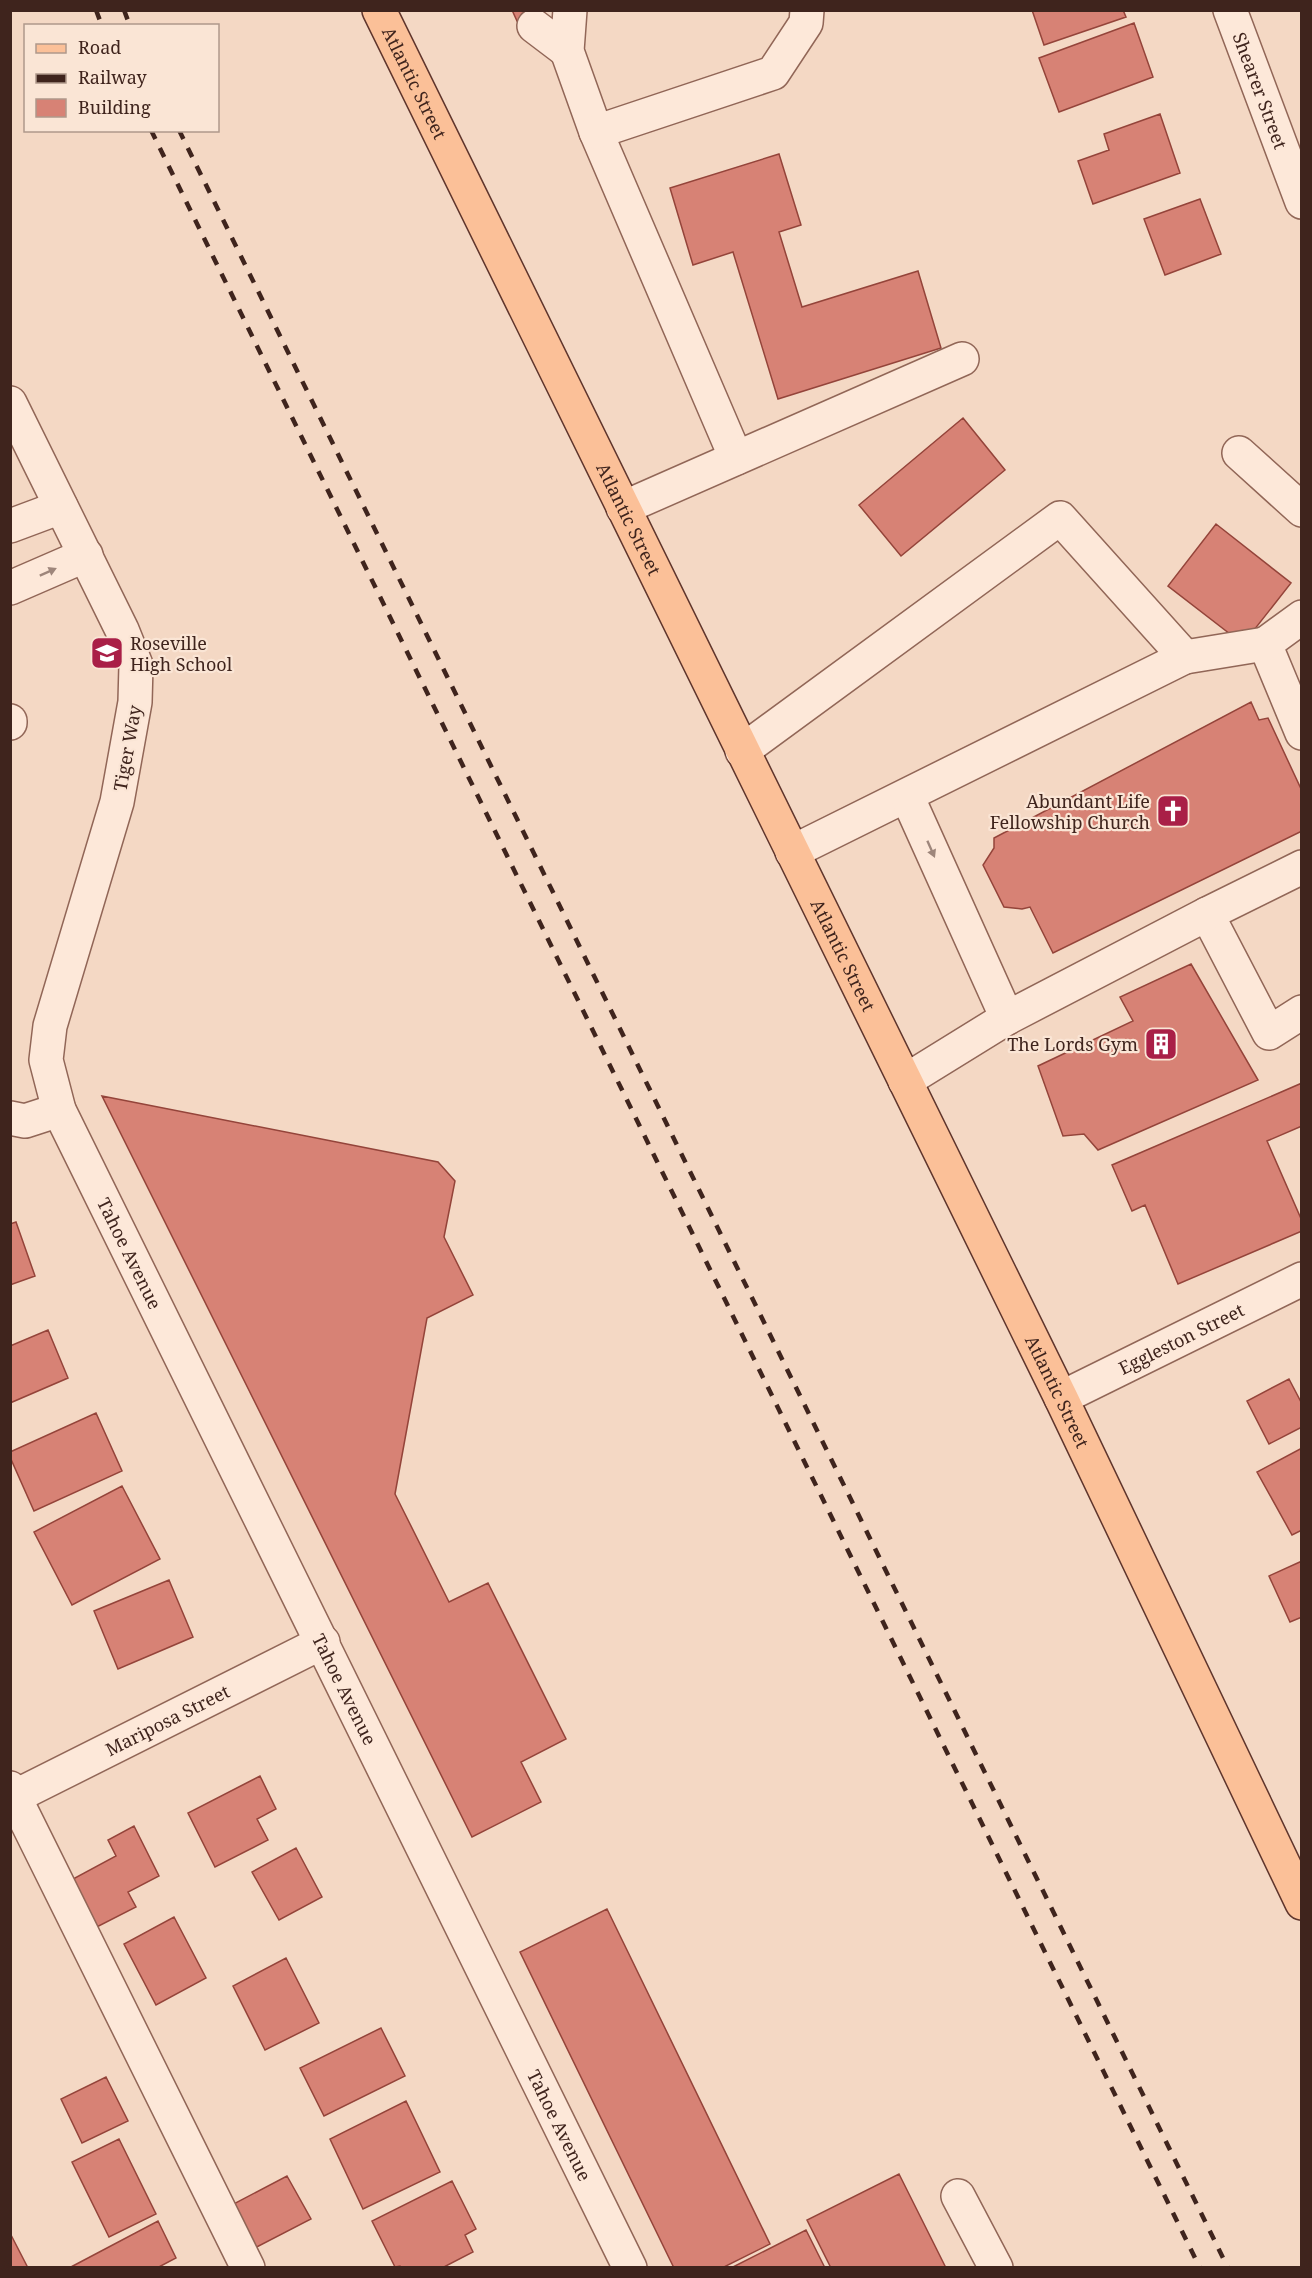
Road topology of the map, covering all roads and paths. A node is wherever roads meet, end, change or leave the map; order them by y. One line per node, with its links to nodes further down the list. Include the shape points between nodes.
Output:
1 (379, 10): 14 (main road, Atlantic Street)
2 (570, 10): 6 (street)
3 (807, 10): 7 (street, via 806,23 773,73)
4 (1230, 10): 8 (street, Shearer Street)
5 (534, 26): 6 (street)
6 (567, 51): 7 (street)
7 (596, 132): 12 (street)
8 (1302, 202)
9 (962, 359): 12 (street)
10 (10, 403): 13 (street, Tiger Way)
11 (1239, 453): 15 (street)
12 (736, 458): 14 (street)
13 (62, 507): 16 (street); 17 (street, Tiger Way)
14 (623, 508): 23 (main road, Atlantic Street)
15 (1302, 510)
16 (10, 526)
17 (86, 555): 18 (street, one-way to 17); 31 (street, Tiger Way, via 136,665 135,702 117,802 50,1026 46,1060)
18 (10, 588)
19 (1302, 617): 20 (street)
20 (1265, 644): 21 (street); 22 (street)
21 (1185, 657): 23 (street, via 1060,518); 24 (street)
22 (1302, 733)
23 (742, 751): 25 (main road, Atlantic Street)
24 (907, 796): 25 (street); 29 (street, one-way to 29)
25 (792, 852): 30 (main road, Atlantic Street)
26 (1302, 867): 27 (street)
27 (1207, 914): 28 (street, via 1269,1033); 29 (street)
28 (1302, 1012)
29 (1006, 1018): 30 (street)
30 (904, 1080): 34 (main road, Atlantic Street)
31 (59, 1110): 32 (street, via 25,1121); 35 (street, Tahoe Avenue)
32 (10, 1118)
33 (1302, 1279): 34 (street, Eggleston Street)
34 (1061, 1398): 37 (main road, Atlantic Street)
35 (322, 1642): 36 (street, Mariposa Street); 40 (street, Tahoe Avenue)
36 (12, 1795): 39 (street)
37 (1302, 1903)
38 (958, 2196): 41 (street)
39 (248, 2268)
40 (630, 2268)
41 (996, 2268)

